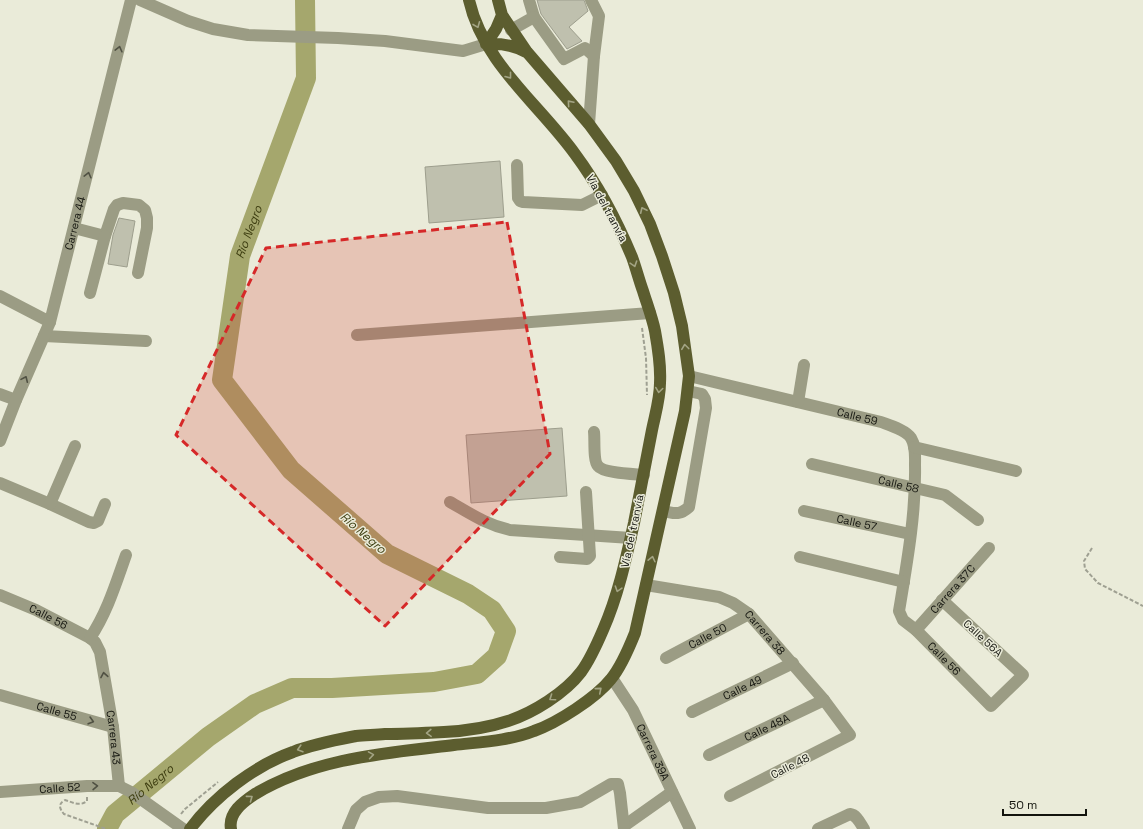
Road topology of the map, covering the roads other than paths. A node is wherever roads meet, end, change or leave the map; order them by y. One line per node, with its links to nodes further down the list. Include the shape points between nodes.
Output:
1 (131, 0): 16 (street, Carrera 44, one-way to 1)
2 (140, 0): 10 (street, via 212,29 248,35 385,41 464,51)
3 (469, 0): 10 (main road, Vía del tranvía, one-way to 10)
4 (498, 0): 7 (main road)
5 (529, 0): 8 (street)
6 (591, 0): 12 (street, via 599,16)
7 (502, 15): 9 (main road); 10 (main road)
8 (534, 17): 9 (street); 12 (street, via 564,59 585,48)
9 (511, 30): 11 (main road)
10 (486, 44): 11 (main road, via 505,44); 15 (main road, Vía del tranvía, one-way to 15, via 509,76 575,153)
11 (527, 52): 13 (main road, one-way to 11)
12 (594, 56): 13 (street)
13 (589, 124): 27 (main road, one-way to 13, via 676,300 655,236 634,191)
14 (517, 165): 15 (street, via 520,201 582,205)
15 (602, 195): 21 (main road, Vía del tranvía, one-way to 21, via 633,259)
16 (74, 228): 17 (street); 22 (street, Carrera 44)
17 (105, 236): 18 (street, via 117,205 123,203 145,210 148,218); 19 (street)
18 (138, 274)
19 (90, 293)
20 (0, 296): 22 (street)
21 (645, 314): 23 (street); 38 (main road, Vía del tranvía, one-way to 38, via 654,329 660,359 660,386)
22 (50, 322): 24 (street, Carrera 44)
23 (358, 335)
24 (44, 336): 25 (street); 30 (street, Carrera 44, one-way to 24)
25 (146, 341)
26 (804, 365): 31 (street)
27 (689, 376): 28 (main road); 31 (street, Calle 59)
28 (688, 391): 45 (main road); 45 (street, via 702,394 706,408 689,507 676,514)
29 (0, 394): 30 (street)
30 (16, 400): 33 (street, Carrera 44)
31 (798, 402): 35 (street, Calle 59, via 881,422 910,436)
32 (594, 432): 38 (street, via 595,461 598,466 604,470)
33 (0, 441)
34 (75, 446): 43 (street)
35 (914, 447): 37 (street); 40 (street)
36 (812, 464): 40 (street, Calle 58)
37 (1016, 471)
38 (644, 475): 50 (main road, Vía del tranvía)
39 (0, 483): 43 (street)
40 (916, 487): 47 (street, Calle 58, via 945,495); 48 (street)
41 (586, 492): 49 (street)
42 (450, 502): 49 (street, via 498,528)
43 (50, 504): 44 (street, via 94,523 98,521)
44 (105, 504)
45 (663, 511): 56 (main road, one-way to 45)
46 (804, 511): 48 (street, Calle 57)
47 (978, 520)
48 (910, 534): 55 (street)
49 (589, 536): 50 (street); 53 (street, via 590,556 587,559)
50 (631, 538): 78 (main road, Vía del tranvía, one-way to 78, via 622,577 597,644 580,672 554,697 509,721 447,732 359,736 291,752 237,783 208,808)
51 (988, 548): 58 (street, Carrera 37C)
52 (126, 555): 61 (street)
53 (560, 557)
54 (800, 557): 55 (street)
55 (904, 582): 60 (street, Calle 56, via 900,611 903,620)
56 (646, 585): 59 (street, Carrera 38, via 719,597); 64 (main road, via 631,644)
57 (0, 595): 61 (street, Calle 56, via 36,610)
58 (942, 600): 60 (street, Carrera 37C); 67 (street, Calle 56A, via 1023,676)
59 (749, 614): 62 (street, Calle 50); 63 (street, Carrera 38)
60 (916, 630): 67 (street, Calle 56)
61 (93, 640): 69 (street, Carrera 43, one-way to 61, via 100,652)
62 (666, 658)
63 (793, 663): 66 (street, Carrera 38); 68 (street, Calle 49)
64 (612, 678): 74 (street, Carrera 39A, via 633,710); 79 (main road, one-way to 64, via 230,824 236,809 248,798 302,772 370,755 490,741 533,732 549,725 591,697)
65 (0, 695): 69 (street, Calle 55, one-way to 69)
66 (824, 700): 70 (street, Carrera 38); 71 (street, Calle 48A)
67 (991, 706)
68 (692, 712)
69 (113, 727): 72 (street, Carrera 43)
70 (850, 735): 75 (street, Calle 48)
71 (709, 755)
72 (119, 786): 73 (street, Calle 52, one-way to 72); 76 (street, via 160,813)
73 (0, 792)
74 (672, 792): 77 (street); 81 (street, Carrera 39A)
75 (730, 796)
76 (175, 827)
77 (624, 827): 80 (street, via 618,784 611,784 580,802 546,808 488,808 397,796 379,797 365,802 356,810)
78 (190, 829)
79 (231, 829)
80 (348, 829)
81 (690, 829)
82 (818, 829): 83 (street, via 850,814 854,814)
83 (864, 829)

